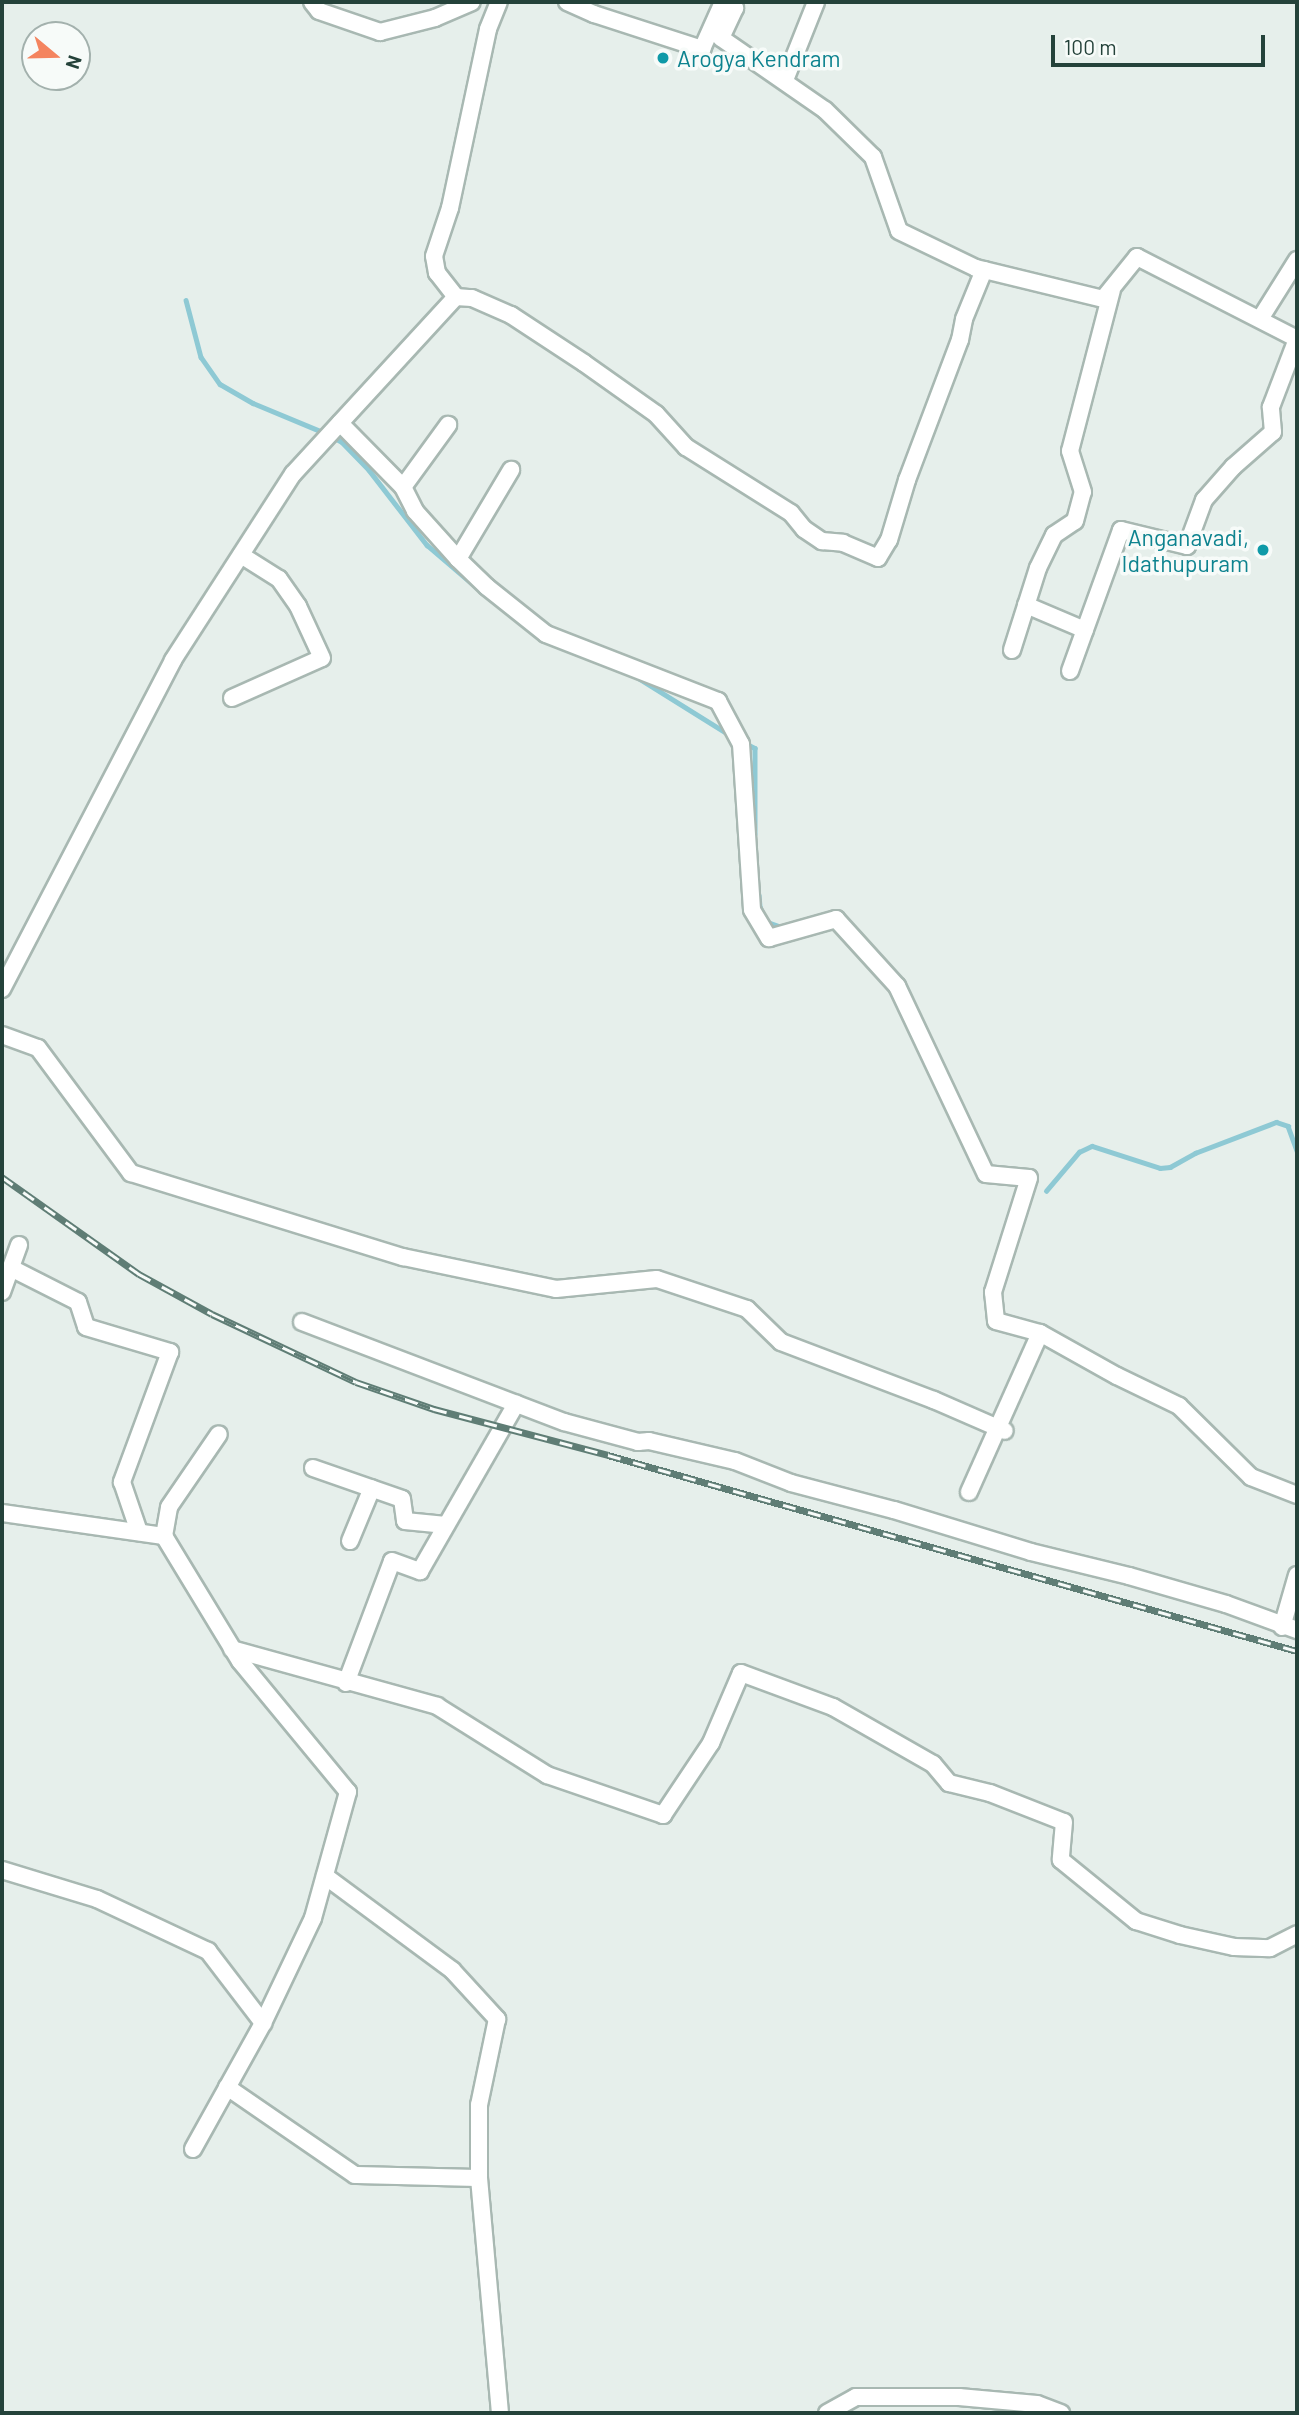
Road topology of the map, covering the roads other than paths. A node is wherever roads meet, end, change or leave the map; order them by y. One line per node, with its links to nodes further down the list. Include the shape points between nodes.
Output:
1 (312, 2): 2 (street, via 319,11 380,32 435,18)
2 (472, 2)
3 (499, 2): 11 (street, via 488,29 453,197 433,256 437,274)
4 (567, 2): 6 (street, via 702,49)
5 (816, 2): 7 (street)
6 (732, 3): 7 (street, via 721,38)
7 (785, 80): 9 (street, via 825,110 873,157 899,231)
8 (1297, 260): 12 (street)
9 (984, 270): 10 (street, via 1102,299); 11 (street, via 889,540 878,558 843,542 822,541 791,513 686,447 656,414 595,370 511,316 472,298)
10 (1112, 287): 12 (street, via 1137,257); 20 (street, via 1070,451 1083,492 1075,521 1055,535 1038,568)
11 (456, 296): 14 (street)
12 (1260, 319): 13 (street)
13 (1297, 339): 21 (street, via 1270,407 1273,432 1204,500 1187,546 1121,530)
14 (340, 423): 17 (street); 18 (street, via 293,474)
15 (447, 425): 17 (street)
16 (511, 470): 19 (street)
17 (403, 486): 19 (street, via 415,511)
18 (241, 555): 24 (street, via 279,579 298,606 322,658); 25 (street, via 173,660)
19 (458, 559): 31 (street, via 545,634 718,701 741,744 752,910 769,938 836,919 897,986 986,1174 1029,1178 993,1292 996,1321)
20 (1026, 605): 21 (street); 22 (street)
21 (1085, 630): 23 (street)
22 (1012, 650)
23 (1070, 671)
24 (232, 698)
25 (2, 989)
26 (2, 1035): 33 (street, via 38,1048 131,1172 402,1257 556,1289 657,1279 747,1309 781,1342)
27 (19, 1245): 28 (street)
28 (11, 1268): 29 (street); 41 (street, via 78,1302 86,1327 170,1352 122,1482)
29 (2, 1292)
30 (302, 1322): 32 (street)
31 (1040, 1333): 33 (street); 38 (street, via 1179,1406 1251,1476)
32 (516, 1404): 40 (street); 45 (street, via 638,1442 735,1461 803,1487 1226,1604)
33 (1000, 1429): 37 (street)
34 (219, 1434): 42 (street, via 169,1507)
35 (313, 1468): 36 (street)
36 (372, 1488): 40 (street, via 402,1499 405,1521); 43 (street)
37 (969, 1492)
38 (1297, 1495)
39 (2, 1513): 41 (street)
40 (446, 1525): 47 (street, via 420,1571 392,1561)
41 (139, 1532): 42 (street)
42 (164, 1536): 46 (street)
43 (350, 1542)
44 (1297, 1575): 45 (street)
45 (1289, 1628)
46 (232, 1649): 47 (street); 49 (street, via 348,1792)
47 (346, 1683): 50 (street, via 437,1706 547,1775 663,1815 711,1743 741,1673 833,1707 933,1764 949,1783 990,1793 1064,1822 1062,1860 1136,1921 1234,1947 1270,1948)
48 (2, 1870): 51 (street, via 97,1899 208,1951)
49 (325, 1876): 51 (street, via 313,1919); 54 (street, via 452,1970 497,2019 479,2105)
50 (1297, 1934)
51 (262, 2023): 52 (street)
52 (228, 2087): 53 (street); 54 (street, via 355,2175)
53 (193, 2149)
54 (479, 2178): 55 (street)
55 (500, 2413)
56 (827, 2413): 57 (street, via 856,2397 959,2397 1037,2404)
57 (1061, 2413)

